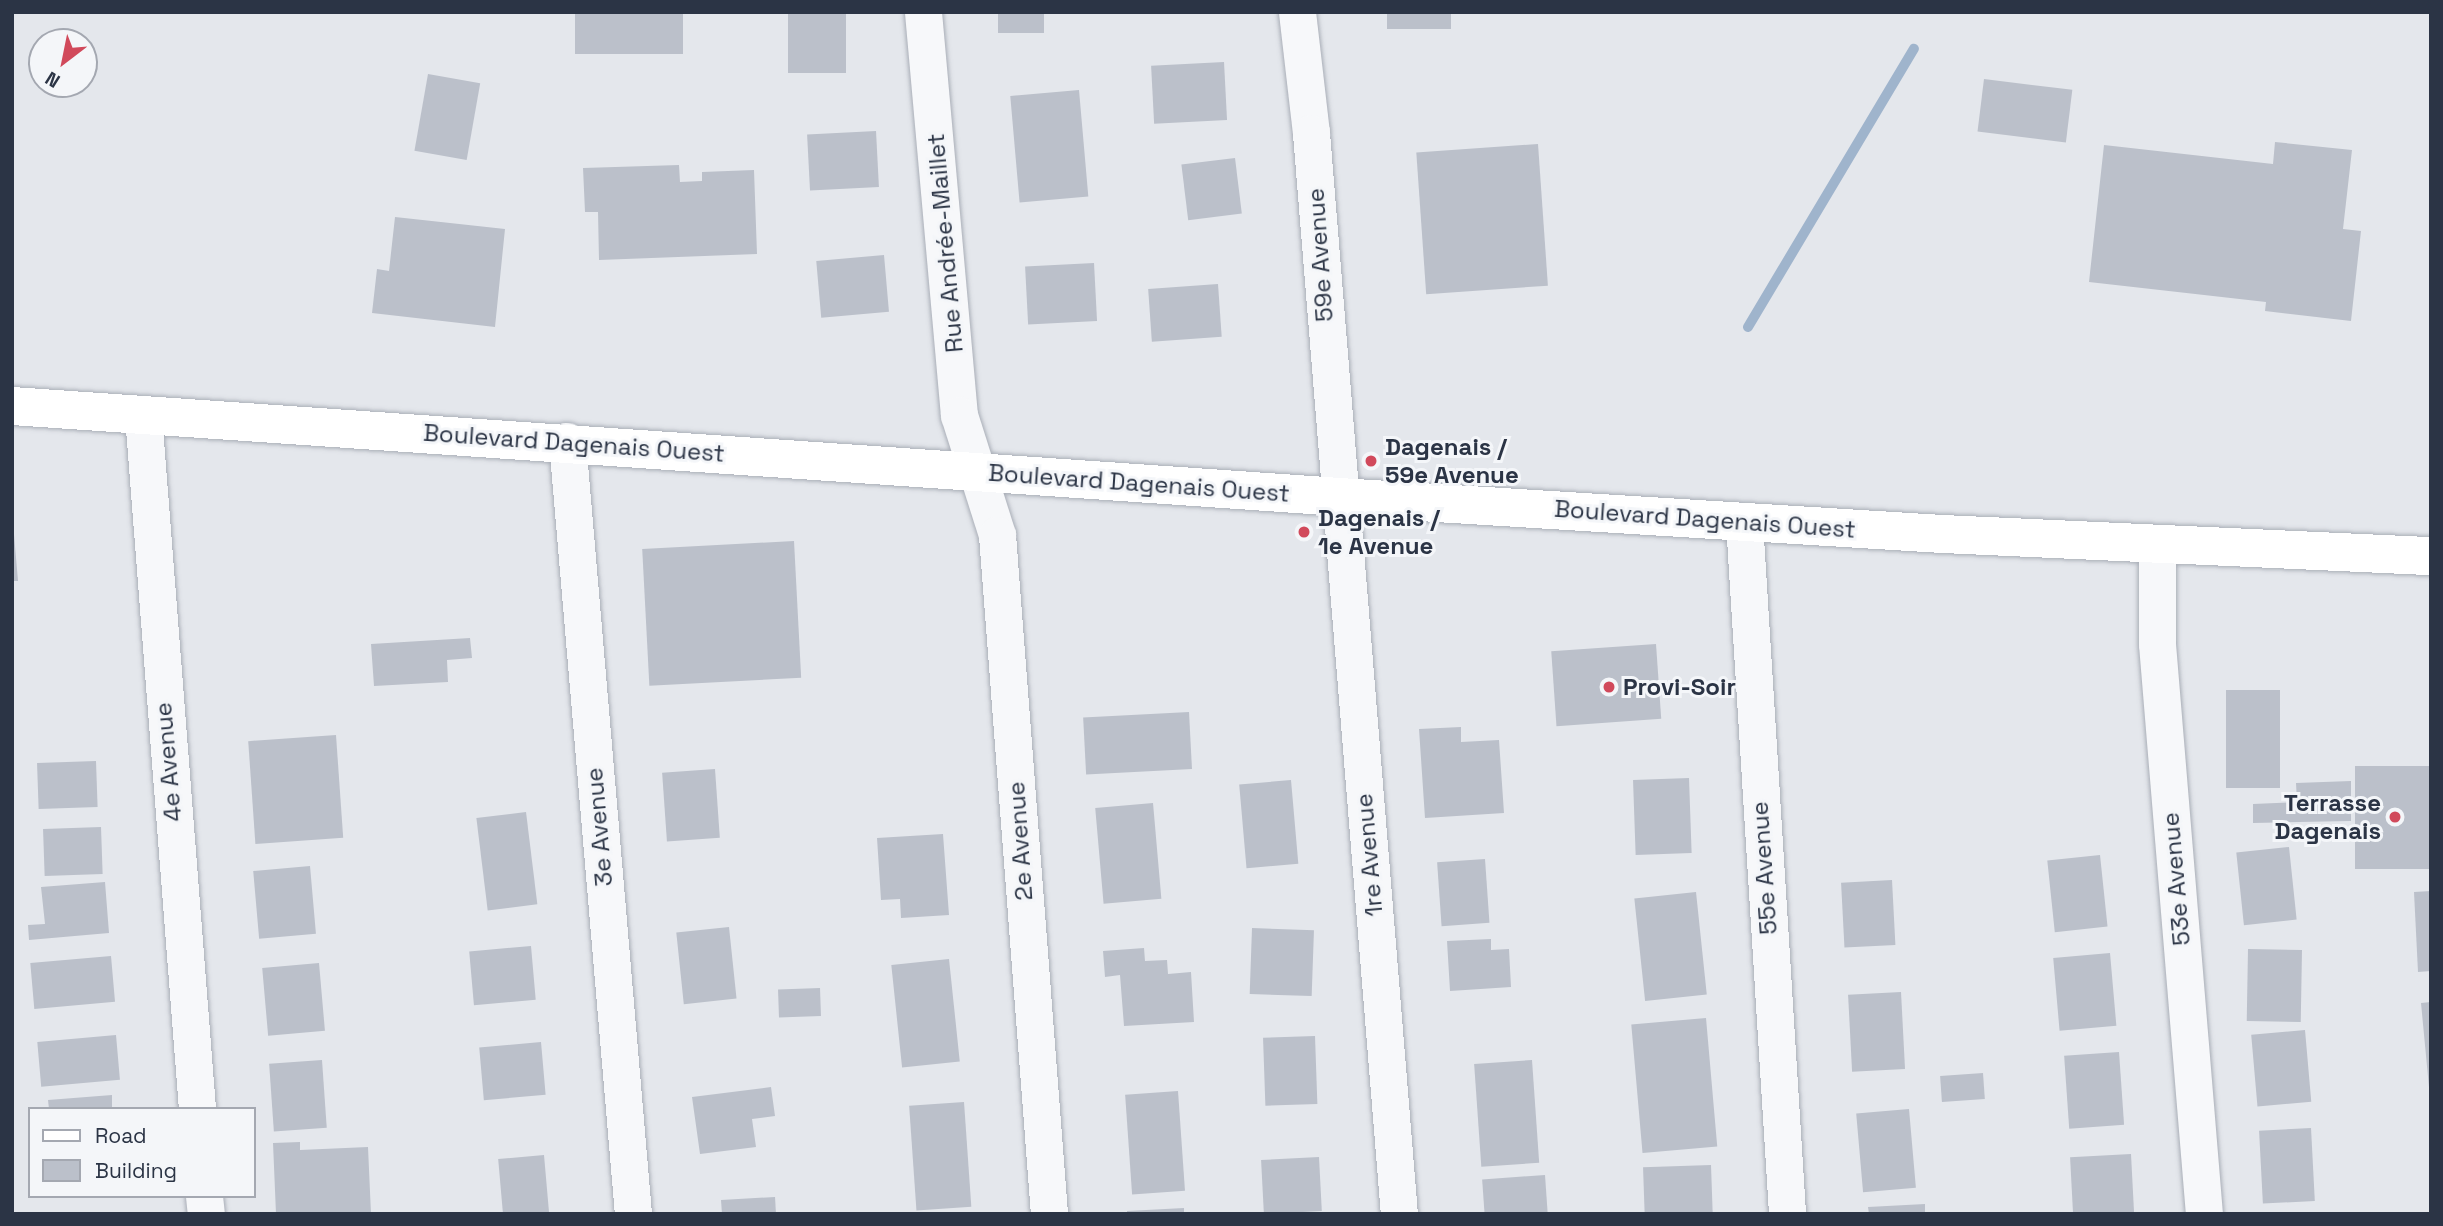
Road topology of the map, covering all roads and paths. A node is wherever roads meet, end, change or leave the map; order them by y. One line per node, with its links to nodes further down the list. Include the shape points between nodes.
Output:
1 (923, 12): 6 (street, Rue Andrée-Maillet, via 960,415)
2 (1297, 12): 7 (street, 59e Avenue)
3 (12, 406): 4 (main road, Boulevard Dagenais Ouest)
4 (143, 415): 5 (main road, Boulevard Dagenais Ouest); 13 (street, 4e Avenue)
5 (567, 441): 6 (main road, Boulevard Dagenais Ouest); 14 (street, 3e Avenue)
6 (978, 472): 7 (main road, Boulevard Dagenais Ouest); 15 (street, 2e Avenue, via 997,535)
7 (1339, 497): 8 (main road, Boulevard Dagenais Ouest); 16 (street, 1re Avenue)
8 (1744, 522): 9 (main road, Boulevard Dagenais Ouest); 17 (street, 55e Avenue)
9 (2157, 544): 11 (main road, Boulevard Dagenais Ouest); 18 (street, 53e Avenue, via 2157,644)
10 (2431, 548): 11 (main road, Boulevard Dagenais Ouest)
11 (2393, 552): 12 (main road, Boulevard Dagenais Ouest)
12 (2431, 556)
13 (197, 1107)
14 (633, 1214)
15 (1049, 1214)
16 (1399, 1214)
17 (1787, 1214)
18 (2204, 1214)

